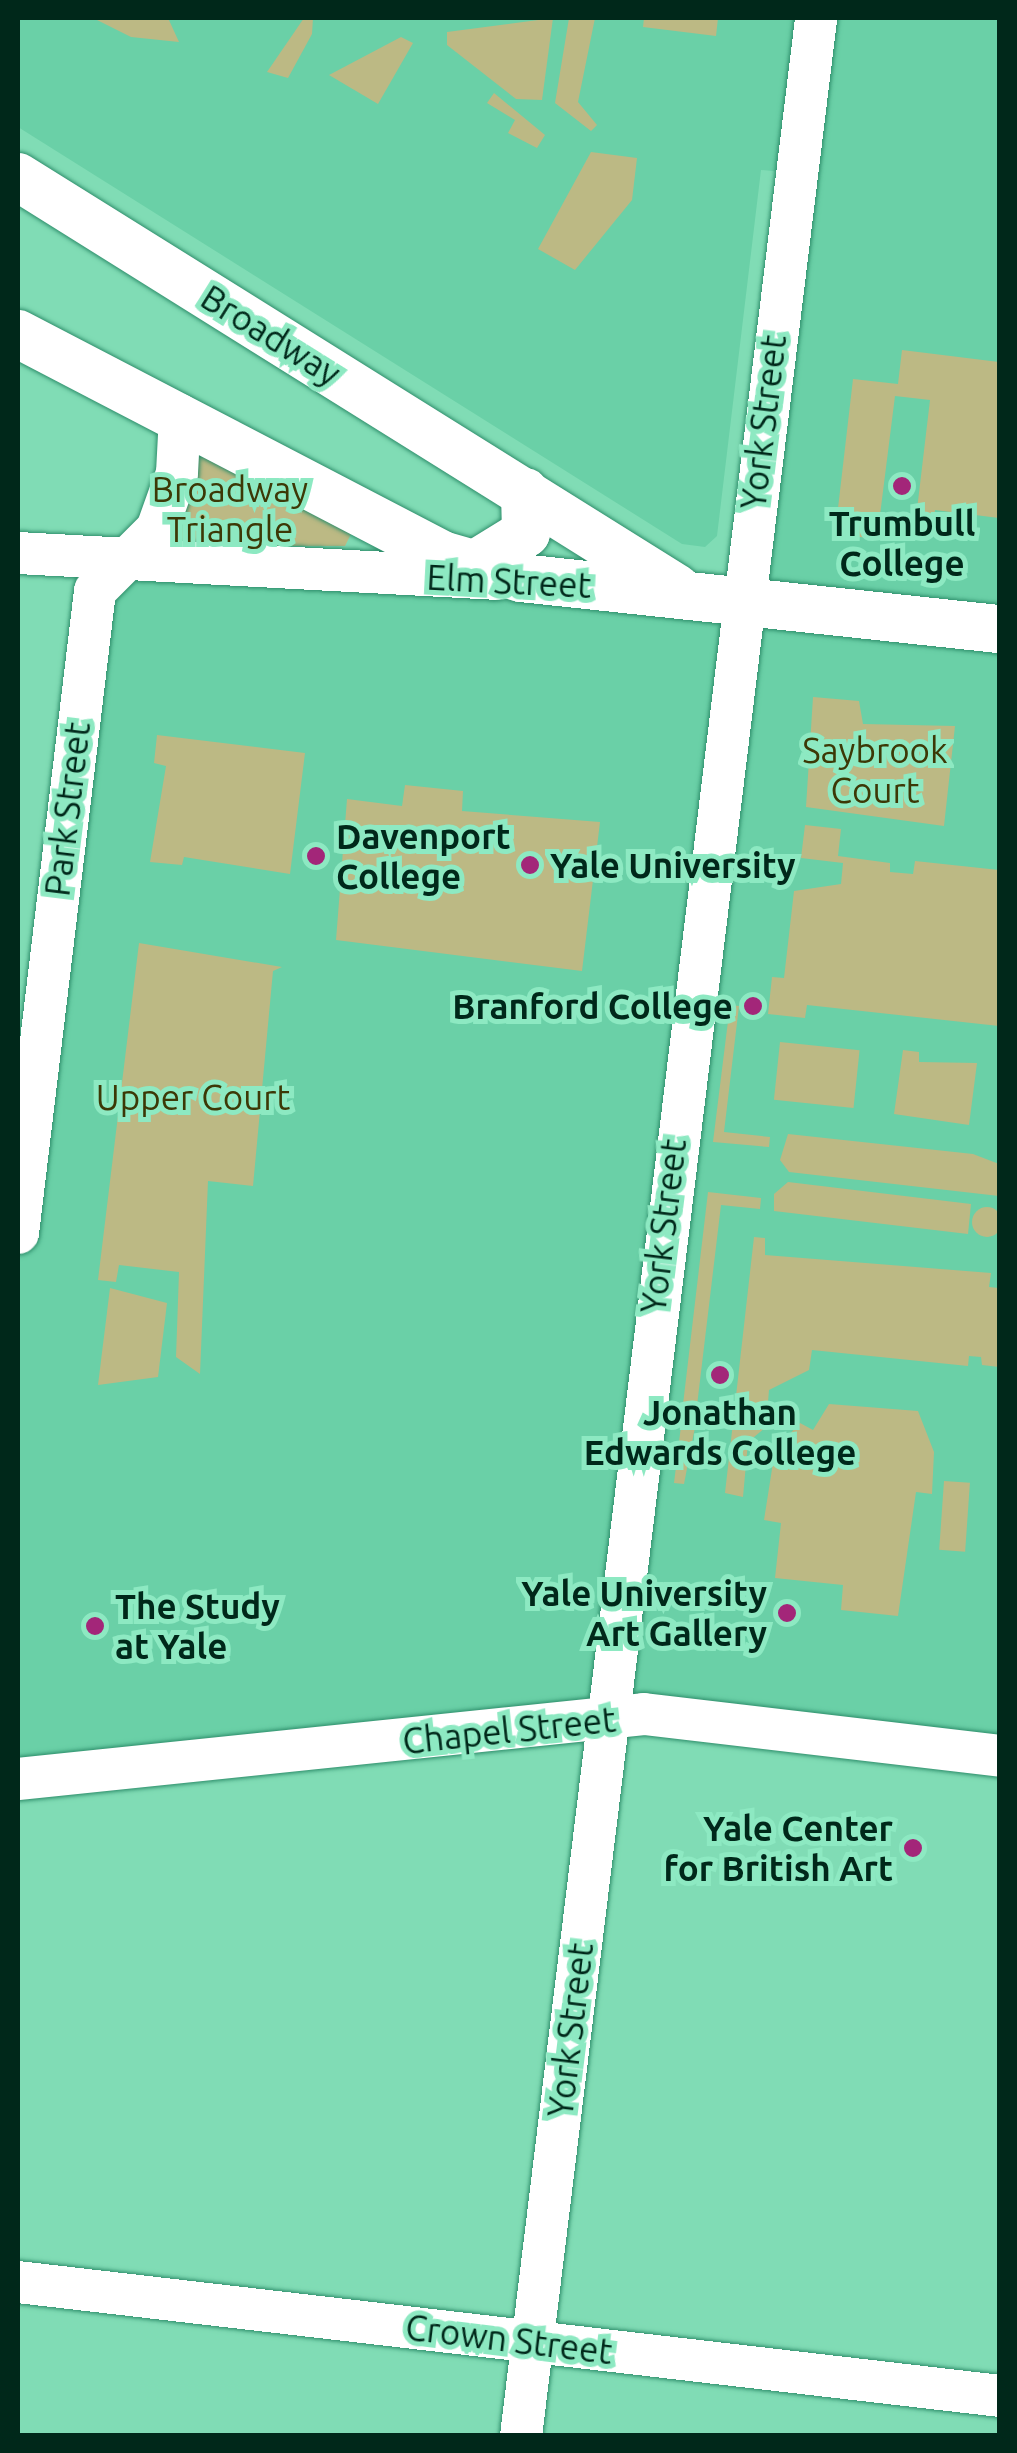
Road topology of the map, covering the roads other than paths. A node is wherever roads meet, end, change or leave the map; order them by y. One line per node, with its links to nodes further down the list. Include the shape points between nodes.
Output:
1 (816, 18): 11 (main road, York Street)
2 (18, 177): 5 (main road, Broadway)
3 (18, 334): 4 (main road)
4 (180, 415): 7 (main road, Park Street, via 166,509); 8 (main road, via 412,543)
5 (525, 492): 8 (main road, via 526,533); 10 (main road, Broadway)
6 (18, 553): 7 (main road, Elm Street)
7 (119, 558): 9 (main road, Elm Street); 13 (main road, Park Street, via 95,591 91,615)
8 (474, 564): 9 (main road)
9 (521, 578): 10 (main road, Elm Street)
10 (680, 590): 11 (main road, Elm Street)
11 (742, 598): 12 (main road, Elm Street); 14 (main road, York Street)
12 (1000, 629)
13 (18, 1233)
14 (612, 1720): 15 (main road, Chapel Street, via 644,1714); 16 (main road, Chapel Street); 18 (main road, York Street)
15 (1000, 1756)
16 (18, 1779)
17 (18, 2282): 18 (main road, Crown Street)
18 (532, 2342): 19 (main road, Crown Street); 20 (main road, York Street)
19 (1000, 2396)
20 (522, 2436)

